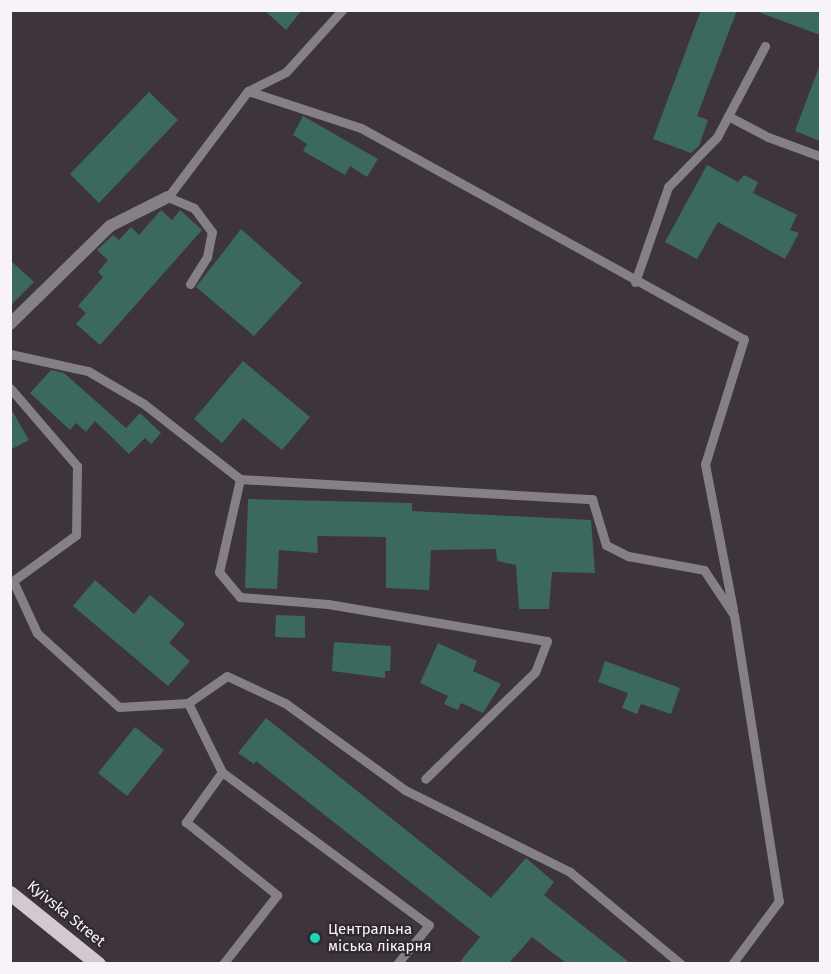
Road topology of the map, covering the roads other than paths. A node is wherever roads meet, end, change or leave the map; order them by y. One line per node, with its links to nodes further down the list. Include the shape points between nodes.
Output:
1 (342, 10): 3 (lane, via 285,72)
2 (765, 46): 4 (lane)
3 (248, 91): 6 (lane); 7 (lane, via 361,128)
4 (728, 116): 5 (lane, via 768,137); 7 (lane, via 717,137 668,186)
5 (820, 156)
6 (168, 197): 8 (lane, via 194,208 212,231 207,257); 9 (street, via 110,226)
7 (635, 282): 13 (lane, via 744,339 705,464)
8 (190, 285)
9 (10, 324)
10 (10, 354): 12 (lane, via 88,371 144,404)
11 (10, 388): 14 (lane, via 77,466 76,535 13,581 37,633 119,707)
12 (240, 479): 13 (lane, via 592,499 606,545 628,556 704,570); 16 (lane, via 219,573 240,597 328,604 547,641 535,672)
13 (734, 615): 22 (lane, via 779,901)
14 (188, 702): 15 (lane); 21 (lane, via 227,676 285,704 405,790 570,872)
15 (222, 772): 19 (lane, via 186,822 277,896); 20 (lane, via 429,925)
16 (425, 779)
17 (10, 893): 18 (main road, Kyivska Street)
18 (98, 963)
19 (223, 963)
20 (397, 963)
21 (681, 963)
22 (732, 963)

